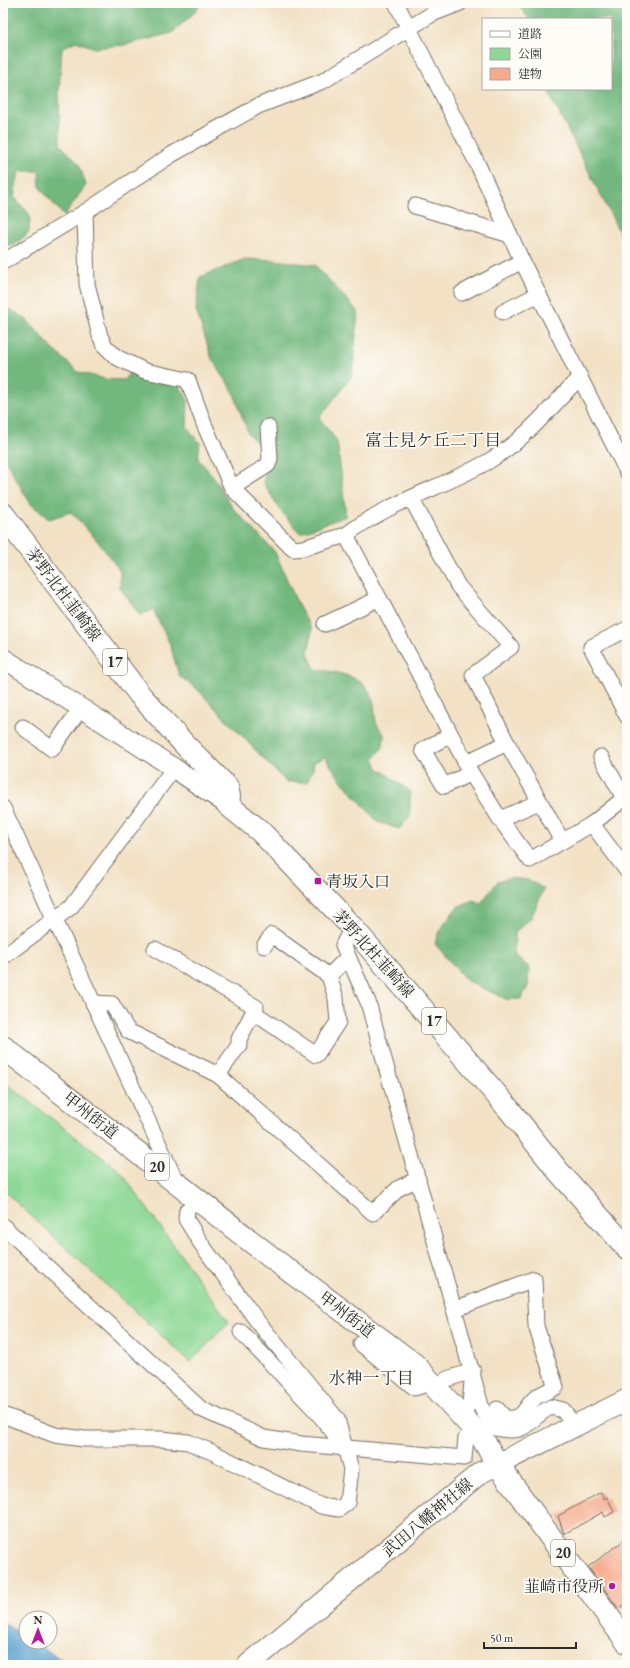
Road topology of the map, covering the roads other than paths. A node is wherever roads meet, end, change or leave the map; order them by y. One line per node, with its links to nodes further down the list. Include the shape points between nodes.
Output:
1 (396, 3): 3 (street)
2 (460, 3): 3 (street)
3 (409, 27): 5 (street, via 323,81 258,106 171,156); 6 (street)
4 (415, 206): 6 (street)
5 (85, 212): 8 (street); 15 (street, via 87,284 100,336 105,346 116,357 145,371 188,380)
6 (510, 235): 7 (street)
7 (522, 261): 9 (street); 10 (street)
8 (3, 262)
9 (462, 293)
10 (539, 294): 11 (street); 12 (street)
11 (503, 312)
12 (580, 378): 14 (street); 16 (street, via 516,444 488,462)
13 (268, 427): 15 (street, via 268,465)
14 (627, 472)
15 (232, 488): 18 (street, via 293,549)
16 (411, 498): 18 (street, via 369,518); 27 (street, via 458,586 510,648 473,675)
17 (3, 514): 33 (main road, 茅野北杜韮崎線 / 17, via 140,695 227,787)
18 (346, 535): 19 (street)
19 (378, 599): 20 (street); 26 (street)
20 (325, 624)
21 (627, 630): 24 (street, via 591,648)
22 (3, 658): 23 (street)
23 (81, 708): 25 (street, via 52,749); 29 (street)
24 (627, 716)
25 (23, 727)
26 (450, 735): 30 (street); 30 (street, via 423,750 444,786)
27 (507, 743): 30 (street); 32 (street)
28 (601, 757): 31 (street)
29 (174, 768): 33 (street); 39 (street, via 71,907)
30 (468, 768): 35 (street)
31 (626, 797): 36 (street)
32 (539, 802): 35 (street); 37 (street)
33 (228, 805): 40 (main road, 茅野北杜韮崎線 / 17, via 260,831)
34 (3, 808): 39 (street)
35 (500, 819): 37 (street, via 530,860)
36 (592, 824): 37 (street); 38 (street)
37 (562, 841)
38 (625, 862)
39 (54, 918): 43 (street); 46 (street)
40 (352, 927): 44 (street, via 343,945); 54 (main road, 茅野北杜韮崎線 / 17, via 499,1096 559,1172)
41 (264, 946): 45 (street, via 272,935)
42 (155, 949): 47 (street, via 256,1007)
43 (3, 957)
44 (348, 957): 45 (street); 50 (street, via 368,1002)
45 (329, 976): 47 (street, via 336,998 338,1022 316,1055)
46 (93, 1003): 49 (street, via 112,1004 128,1031); 51 (street)
47 (253, 1012): 49 (street, via 238,1045)
48 (3, 1047): 51 (main road, 甲州街道 / 20)
49 (218, 1075): 50 (street, via 373,1213 399,1188)
50 (418, 1179): 55 (street)
51 (176, 1182): 69 (main road, 甲州街道 / 20, via 272,1258 414,1364 482,1438)
52 (187, 1210): 68 (street, via 186,1219 202,1245 258,1322 338,1420)
53 (3, 1226): 68 (street, via 201,1409 264,1438)
54 (627, 1248)
55 (455, 1309): 58 (street); 65 (street, via 534,1279 536,1326 556,1387 537,1396 529,1404)
56 (240, 1332): 68 (street, via 318,1413)
57 (361, 1344): 60 (street, via 415,1388)
58 (473, 1372): 59 (street); 62 (street); 65 (street, via 482,1409 495,1428 510,1432 525,1428)
59 (447, 1379)
60 (421, 1386)
61 (627, 1400): 66 (main road, 武田八幡神社線)
62 (470, 1404)
63 (497, 1409): 65 (street, via 505,1418)
64 (3, 1415): 68 (street, via 55,1435 84,1439 162,1438 188,1442 321,1506 339,1509 347,1503 350,1488 351,1469)
65 (528, 1417): 66 (street, via 551,1406 563,1410)
66 (574, 1426): 69 (main road, 武田八幡神社線)
67 (466, 1438): 68 (street, via 464,1458)
68 (346, 1447)
69 (489, 1469): 70 (main road, 甲州街道 / 20); 71 (main road, 武田八幡神社線)
70 (627, 1642)
71 (248, 1665)

